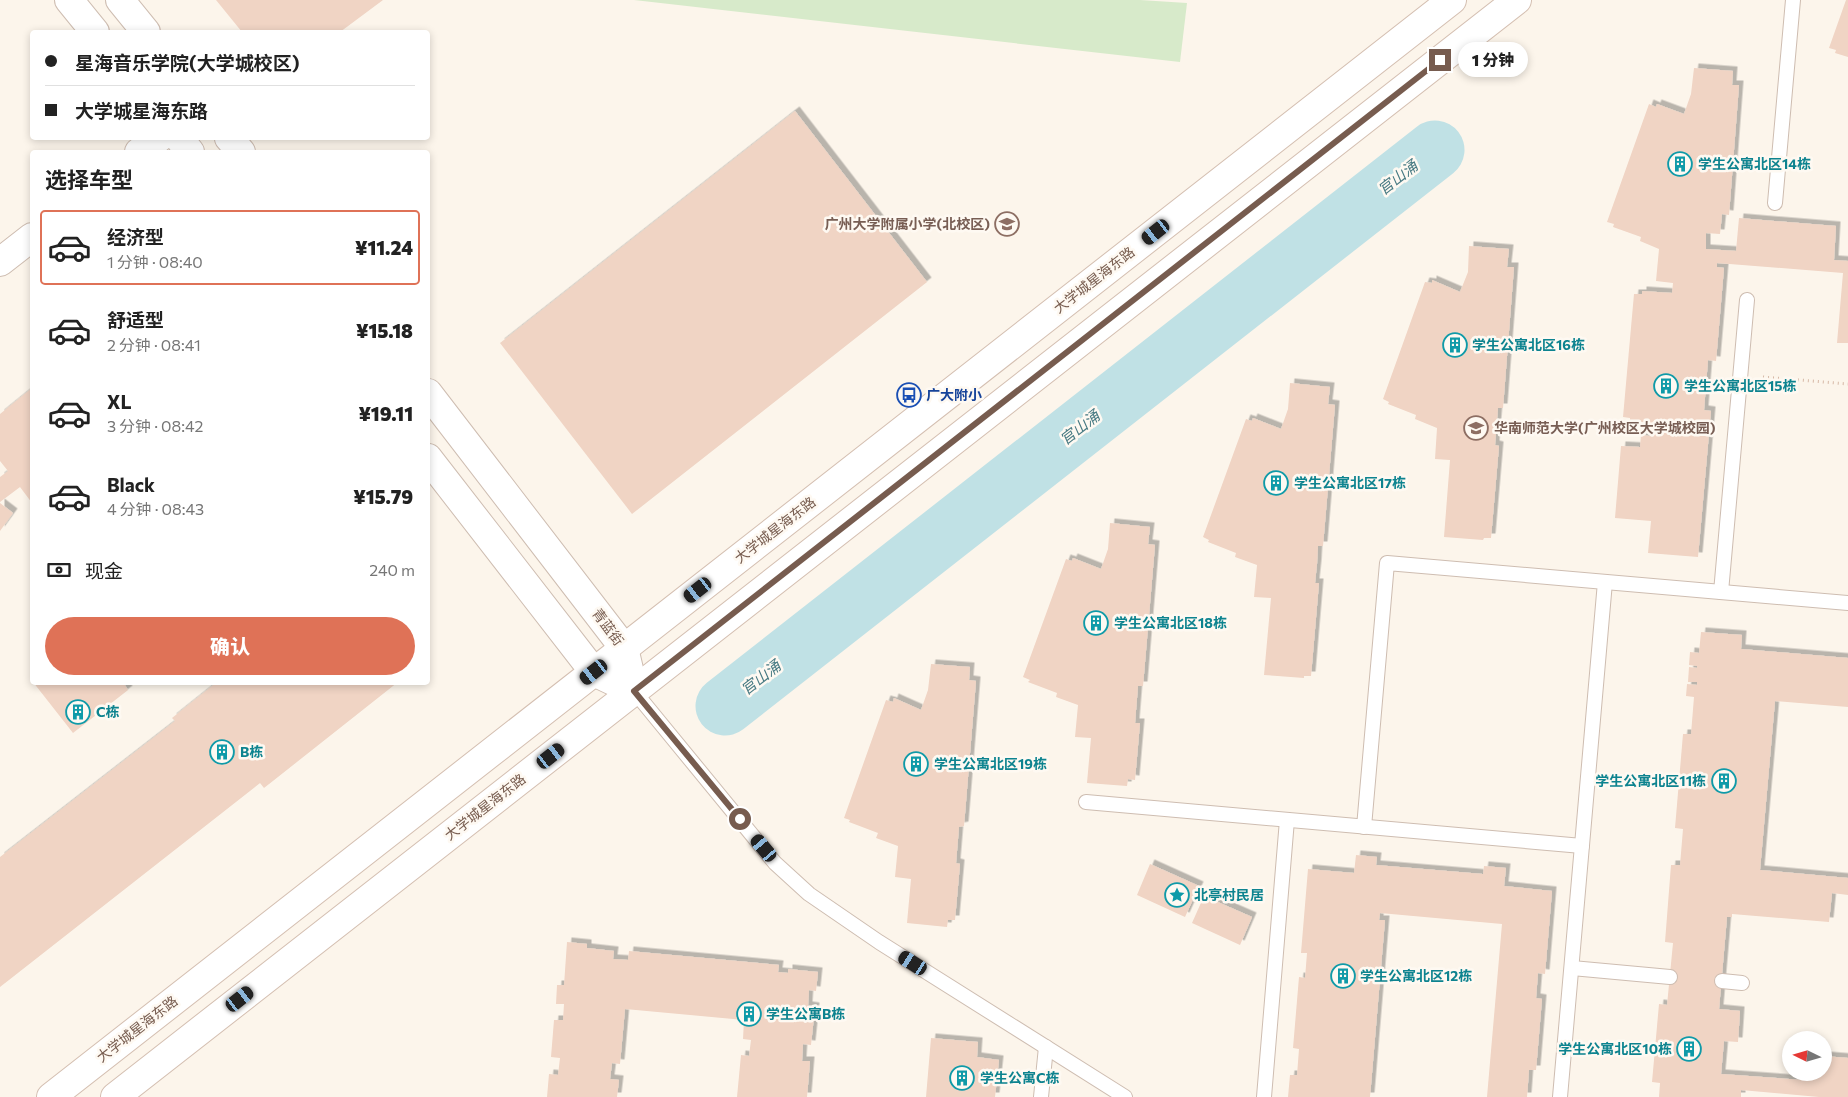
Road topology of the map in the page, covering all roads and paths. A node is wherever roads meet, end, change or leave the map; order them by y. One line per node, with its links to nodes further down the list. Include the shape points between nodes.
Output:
1 (69, 0): 6 (main road)
2 (120, 0): 7 (main road)
3 (1452, 0): 25 (main road, 大学城星海东路)
4 (1517, 0): 27 (main road, 大学城星海东路)
5 (1793, 0): 14 (lane)
6 (93, 30)
7 (144, 30)
8 (155, 140): 11 (main road)
9 (181, 140): 12 (main road)
10 (231, 140): 13 (main road)
11 (143, 150)
12 (188, 150)
13 (239, 150)
14 (1775, 203)
15 (30, 239): 16 (main road)
16 (0, 262)
17 (1747, 300): 18 (lane)
18 (1740, 375): 19 (path); 23 (lane)
19 (1848, 384)
20 (430, 396): 25 (main road, 青蓝街)
21 (430, 461): 26 (main road)
22 (1605, 582): 23 (lane); 30 (lane, via 1388,563); 31 (lane)
23 (1722, 592): 24 (lane)
24 (1848, 603)
25 (624, 648): 26 (main road, 大学城星海东路); 27 (main road, 青蓝街)
26 (594, 672): 27 (main road); 37 (main road, 大学城星海东路)
27 (634, 691): 36 (lane, via 791,879 823,905 879,942); 38 (main road, 大学城星海东路)
28 (1086, 802): 29 (lane)
29 (1287, 820): 30 (lane); 41 (lane)
30 (1364, 827): 31 (lane)
31 (1582, 846): 32 (lane)
32 (1572, 968): 33 (lane); 42 (lane)
33 (1670, 977)
34 (1722, 981): 35 (lane)
35 (1742, 983)
36 (1046, 1047): 39 (lane); 40 (lane)
37 (51, 1097)
38 (115, 1097)
39 (1041, 1097)
40 (1125, 1097)
41 (1264, 1097)
42 (1560, 1097)

